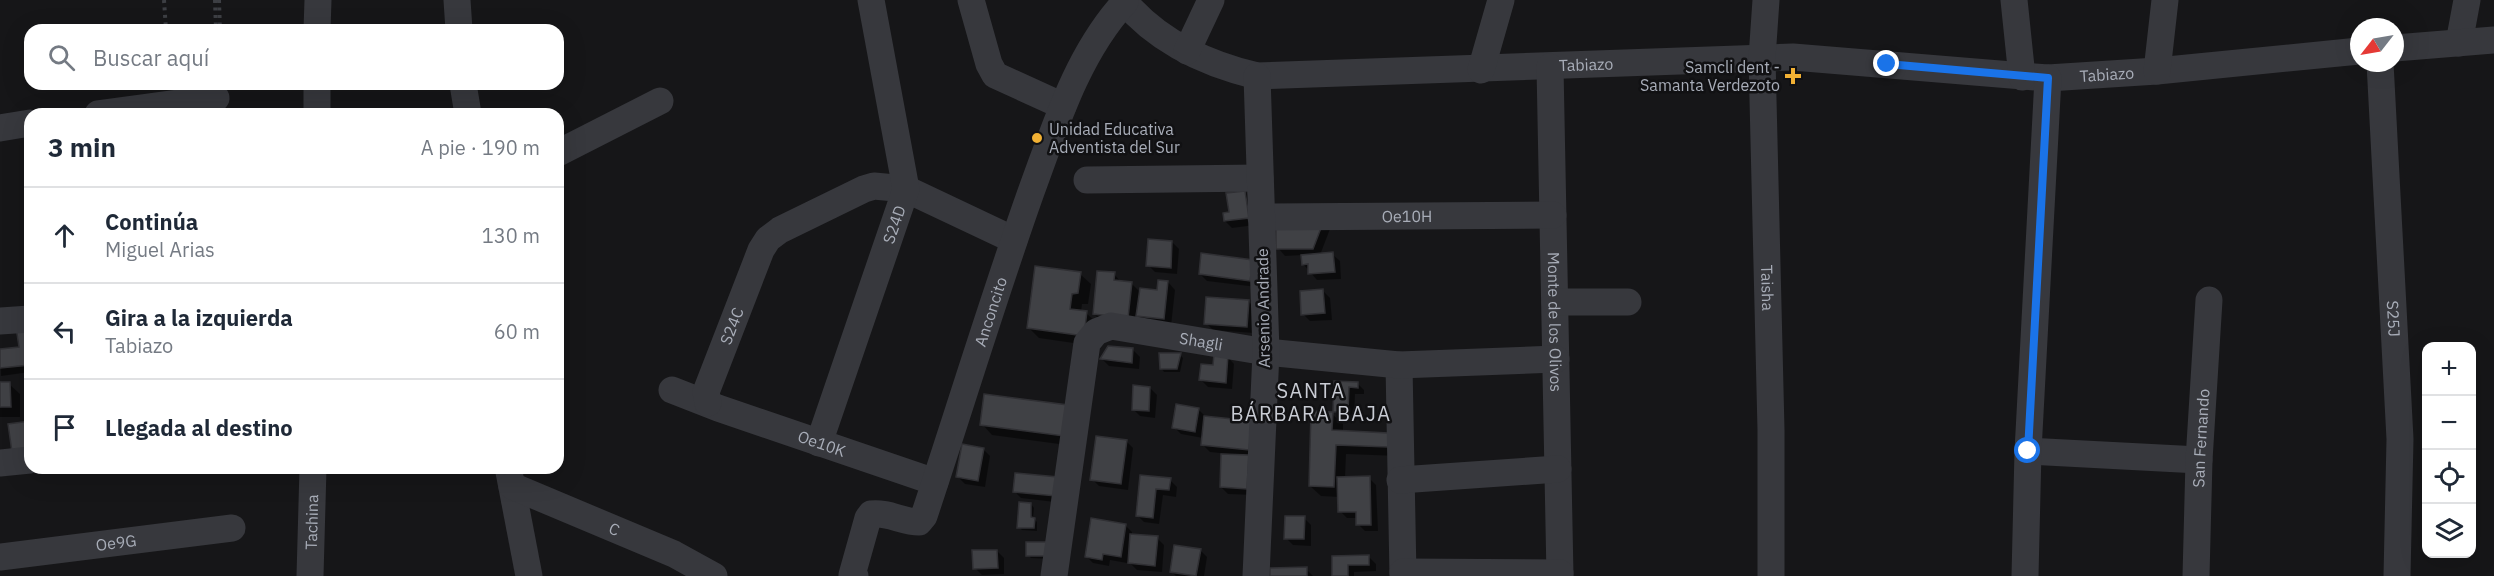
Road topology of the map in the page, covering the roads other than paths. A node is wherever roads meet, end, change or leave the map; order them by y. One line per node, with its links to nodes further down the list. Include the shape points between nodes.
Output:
1 (318, 0): 12 (street)
2 (457, 0): 13 (street)
3 (871, 0): 39 (street, S24D)
4 (971, 0): 30 (street, via 995,75)
5 (1211, 0): 17 (street)
6 (1501, 0): 21 (street)
7 (1766, 0): 19 (street, Taisha)
8 (2014, 0): 25 (street)
9 (2165, 0): 22 (street)
10 (2467, 0): 15 (street)
11 (1124, 1): 17 (street, Tabiazo, via 1146,23); 30 (street, Anconcito, via 1104,24)
12 (317, 24)
13 (459, 24)
14 (2494, 40): 15 (street)
15 (2459, 43): 16 (street)
16 (2404, 47)
17 (1187, 51): 24 (street, Tabiazo, via 1228,69)
18 (2350, 52): 22 (street, Tabiazo)
19 (1762, 58): 20 (street, Tabiazo); 25 (street, Tabiazo, via 1864,62); 73 (street, Taisha)
20 (1550, 67): 21 (street, Tabiazo); 40 (street, Monte de los Olivos)
21 (1481, 70): 24 (street, Tabiazo)
22 (2157, 71): 25 (street, Tabiazo)
23 (2380, 72): 76 (street, S25J, via 2400,439)
24 (1257, 76): 37 (street, Arsenio Andrade)
25 (2035, 78): 54 (street)
26 (317, 90): 32 (street)
27 (464, 90): 33 (street)
28 (216, 98): 31 (street)
29 (660, 101): 36 (street)
30 (1063, 106): 42 (street, Anconcito)
31 (142, 108)
32 (317, 108)
33 (467, 108)
34 (24, 124): 35 (street)
35 (0, 128)
36 (564, 150)
37 (1260, 178): 38 (street); 41 (street, Arsenio Andrade)
38 (1087, 180)
39 (906, 189): 42 (street); 52 (street, S24C, via 864,189 768,239 706,392); 53 (street, S24D)
40 (1553, 215): 41 (street, Oe10H); 44 (street, Monte de los Olivos)
41 (1261, 217): 48 (street, Arsenio Andrade)
42 (1014, 240): 62 (street, Anconcito)
43 (2209, 300): 55 (street, San Fernando)
44 (1555, 302): 45 (street); 49 (street, Monte de los Olivos)
45 (1628, 302)
46 (24, 319): 47 (street)
47 (0, 321)
48 (1266, 352): 50 (street, Shagli); 71 (street, Shagli, via 1111,326 1096,332 1087,343); 72 (street, Arsenio Andrade)
49 (1556, 359): 50 (street, Shagli); 58 (street, Monte de los Olivos)
50 (1399, 364): 61 (street)
51 (672, 390): 52 (street, Oe10K)
52 (708, 403): 53 (street, Oe10K)
53 (819, 443): 62 (street, Oe10K)
54 (2028, 451): 55 (street); 74 (street)
55 (2199, 460): 75 (street, San Fernando)
56 (24, 461): 57 (street)
57 (0, 464)
58 (1558, 469): 61 (street); 66 (street, Monte de los Olivos)
59 (313, 474): 67 (street, Tachina)
60 (510, 477): 68 (street); 69 (street, C)
61 (1400, 480): 65 (street)
62 (935, 482): 70 (street, Anconcito, via 919,522 871,514 852,575)
63 (232, 528): 64 (street, Oe9G)
64 (0, 557)
65 (1403, 574): 66 (street)
66 (1560, 575)
67 (310, 576)
68 (529, 576)
69 (714, 576)
70 (855, 576)
71 (1054, 576)
72 (1256, 576)
73 (1771, 576)
74 (2025, 576)
75 (2196, 576)
76 (2397, 576)

